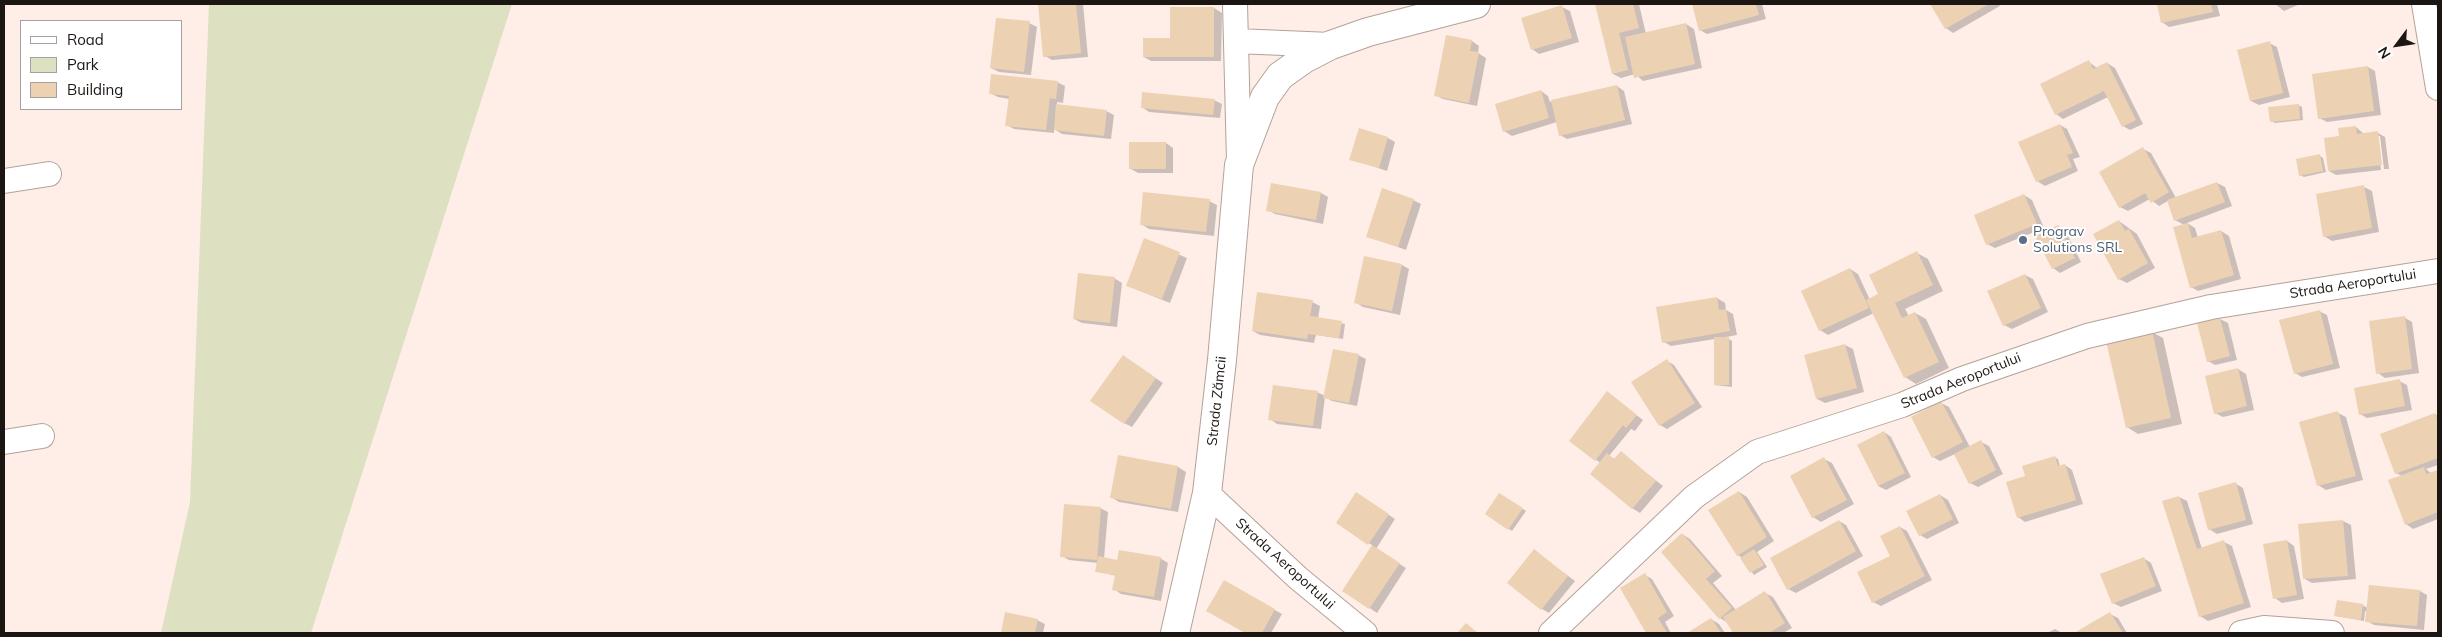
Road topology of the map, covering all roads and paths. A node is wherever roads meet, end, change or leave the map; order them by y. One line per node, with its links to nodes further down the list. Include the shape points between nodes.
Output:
1 (1235, 4): 4 (street, Strada Zămcii)
2 (1476, 4): 5 (main road, Strada Zămcii)
3 (2424, 4): 6 (street)
4 (1236, 41): 5 (street); 7 (street, Strada Zămcii)
5 (1331, 45): 7 (main road, Strada Zămcii, via 1280,76 1265,97)
6 (2438, 88)
7 (1239, 165): 13 (main road, Strada Zămcii, via 1222,360)
8 (49, 174): 9 (street)
9 (4, 181)
10 (2438, 271): 16 (street, Strada Aeroportului, via 2211,307 2087,336 1962,379 1902,406 1757,452 1694,497)
11 (42, 436): 12 (street)
12 (4, 442)
13 (1206, 493): 14 (main road, Strada Zămcii); 15 (street, Strada Aeroportului, via 1298,578)
14 (1175, 633)
15 (1365, 633)
16 (1551, 633)
17 (2241, 633): 18 (street, via 2264,628)
18 (2332, 633)

